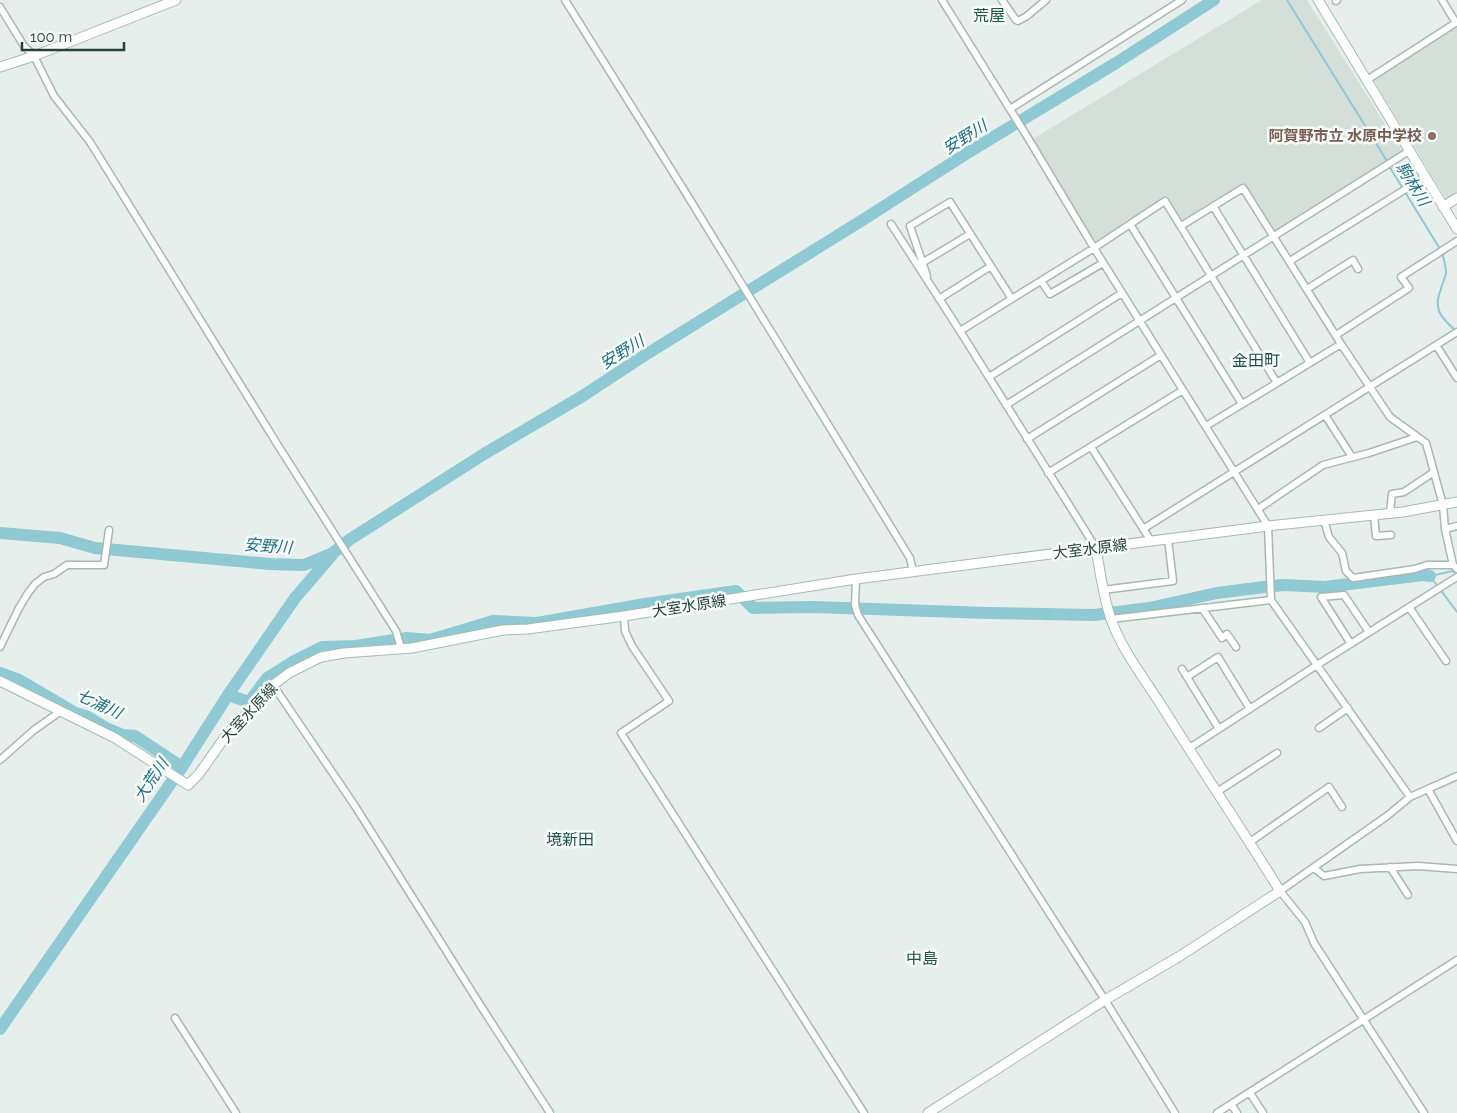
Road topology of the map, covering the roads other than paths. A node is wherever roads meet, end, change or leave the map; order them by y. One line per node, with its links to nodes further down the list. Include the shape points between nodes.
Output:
1 (176, 0): 11 (main road)
2 (565, 0): 82 (street, via 910,558)
3 (942, 0): 14 (street)
4 (1002, 0): 5 (street, via 1018,21)
5 (1046, 0)
6 (1182, 0): 14 (street)
7 (1318, 0): 13 (main road)
8 (1442, 0): 10 (street)
9 (0, 7): 11 (street, via 24,46)
10 (1456, 22): 13 (street)
11 (34, 56): 12 (main road); 93 (street, via 54,96 90,142 398,636)
12 (0, 67)
13 (1367, 80): 15 (main road)
14 (1010, 110): 27 (street)
15 (1409, 151): 16 (main road); 25 (street)
16 (1425, 177): 19 (main road); 29 (street)
17 (1457, 198): 19 (main road)
18 (1213, 206): 23 (street); 25 (street, via 1243,188); 28 (street)
19 (1443, 207): 22 (main road)
20 (890, 224): 36 (street)
21 (1130, 224): 23 (street, via 1165,201); 27 (street); 40 (street)
22 (1456, 224)
23 (1181, 226): 34 (street)
24 (970, 234): 31 (street); 31 (street, via 950,202 910,226); 32 (street)
25 (1274, 236): 28 (street); 29 (street)
26 (1457, 241): 45 (street, via 1401,277 1409,288)
27 (1094, 248): 30 (street); 35 (street)
28 (1244, 255): 34 (street); 49 (street)
29 (1290, 261): 37 (street)
30 (1103, 262): 35 (street, via 1050,294); 38 (street)
31 (922, 263): 36 (street)
32 (991, 266): 39 (street); 41 (street)
33 (1358, 269): 37 (street, via 1352,260)
34 (1211, 276): 40 (street); 52 (street)
35 (1041, 281): 41 (street)
36 (929, 284): 39 (street)
37 (1307, 288): 45 (street)
38 (1122, 293): 42 (street); 50 (street)
39 (939, 298): 43 (street)
40 (1176, 298): 42 (street); 55 (street)
41 (1012, 299): 43 (street)
42 (1140, 320): 48 (street); 56 (street)
43 (960, 331): 50 (street)
44 (1457, 332): 47 (street)
45 (1336, 335): 46 (street)
46 (1342, 344): 49 (street); 53 (street)
47 (1436, 345): 51 (street); 53 (street)
48 (1161, 356): 54 (street); 60 (street)
49 (1310, 363): 52 (street)
50 (989, 377): 56 (street)
51 (1457, 378)
52 (1277, 383): 55 (street)
53 (1370, 387): 57 (street); 59 (street, via 1390,418)
54 (1183, 390): 58 (street); 61 (street)
55 (1242, 404): 58 (street)
56 (1006, 405): 60 (street)
57 (1325, 415): 62 (street); 63 (street)
58 (1206, 426): 63 (street)
59 (1417, 437): 62 (street); 64 (street, via 1426,444)
60 (1027, 439): 65 (street)
61 (1091, 447): 65 (street); 74 (street)
62 (1352, 457): 68 (street, via 1323,465)
63 (1234, 472): 68 (street); 74 (street)
64 (1434, 472): 67 (street); 69 (street, via 1404,492 1392,494)
65 (1048, 473): 80 (street)
66 (1457, 502): 67 (main road, 大室水原線)
67 (1444, 505): 69 (main road, 大室水原線); 75 (street)
68 (1258, 510): 72 (street)
69 (1390, 513): 70 (main road, 大室水原線)
70 (1374, 515): 71 (main road, 大室水原線); 77 (street, via 1376,536)
71 (1324, 520): 72 (main road, 大室水原線); 81 (street, via 1329,537 1342,553 1346,571 1353,578 1427,565)
72 (1268, 526): 78 (main road, 大室水原線); 86 (street)
73 (1457, 526): 75 (street)
74 (1143, 529): 79 (street)
75 (1445, 529): 81 (street)
76 (108, 533): 94 (street, via 104,565 67,565 35,584)
77 (1391, 535)
78 (1168, 539): 79 (main road, 大室水原線); 85 (street, via 1173,581)
79 (1151, 541): 80 (main road, 大室水原線)
80 (1096, 548): 82 (main road, 大室水原線); 85 (main road)
81 (1455, 567)
82 (913, 572): 84 (main road, 大室水原線)
83 (1457, 578): 87 (street)
84 (856, 579): 89 (main road, 大室水原線); 123 (street, via 858,615)
85 (1103, 590): 90 (main road)
86 (1271, 600): 88 (street); 97 (street)
87 (1409, 607): 91 (street); 96 (street)
88 (1202, 608): 90 (street); 95 (street, via 1222,638 1227,634)
89 (624, 616): 93 (main road, 大室水原線, via 503,630 412,648); 130 (street, via 625,631 632,646 669,701 621,733)
90 (1111, 619): 107 (main road, via 1125,649)
91 (1369, 632): 92 (street); 92 (street, via 1344,595 1322,597)
92 (1351, 644): 97 (street)
93 (400, 646): 101 (main road, 大室水原線, via 383,651 344,652 321,657)
94 (0, 647)
95 (1236, 647)
96 (1446, 661)
97 (1317, 665): 102 (street); 103 (street)
98 (1182, 669): 99 (street)
99 (1187, 677): 102 (street, via 1218,657); 106 (street)
100 (0, 681): 104 (main road, 大室水原線)
101 (273, 685): 104 (main road, 大室水原線, via 225,737 188,785 115,738); 129 (street, via 355,806)
102 (1250, 708): 106 (street)
103 (1348, 708): 105 (street); 113 (street)
104 (61, 711): 109 (street)
105 (1319, 728)
106 (1219, 729): 107 (street)
107 (1188, 748): 112 (main road)
108 (1277, 753): 112 (street)
109 (0, 760)
110 (1457, 776): 111 (street)
111 (1428, 789): 113 (street); 115 (street)
112 (1217, 792): 116 (main road)
113 (1410, 797): 118 (street)
114 (1342, 807): 116 (street, via 1329,787)
115 (1457, 841)
116 (1250, 842): 120 (main road)
117 (1390, 867): 118 (street, via 1324,876); 119 (street); 121 (street)
118 (1314, 868): 120 (street)
119 (1457, 869)
120 (1280, 891): 123 (main road); 125 (street, via 1305,922 1314,943)
121 (1408, 895)
122 (1457, 960): 125 (street)
123 (1105, 1000): 131 (main road); 132 (street)
124 (175, 1018): 128 (street)
125 (1363, 1019): 126 (street); 136 (street)
126 (1250, 1093): 127 (street); 135 (street)
127 (1231, 1104): 133 (street); 134 (street)
128 (236, 1113)
129 (550, 1113)
130 (864, 1113)
131 (928, 1113)
132 (1175, 1113)
133 (1218, 1113)
134 (1237, 1113)
135 (1263, 1113)
136 (1424, 1113)

